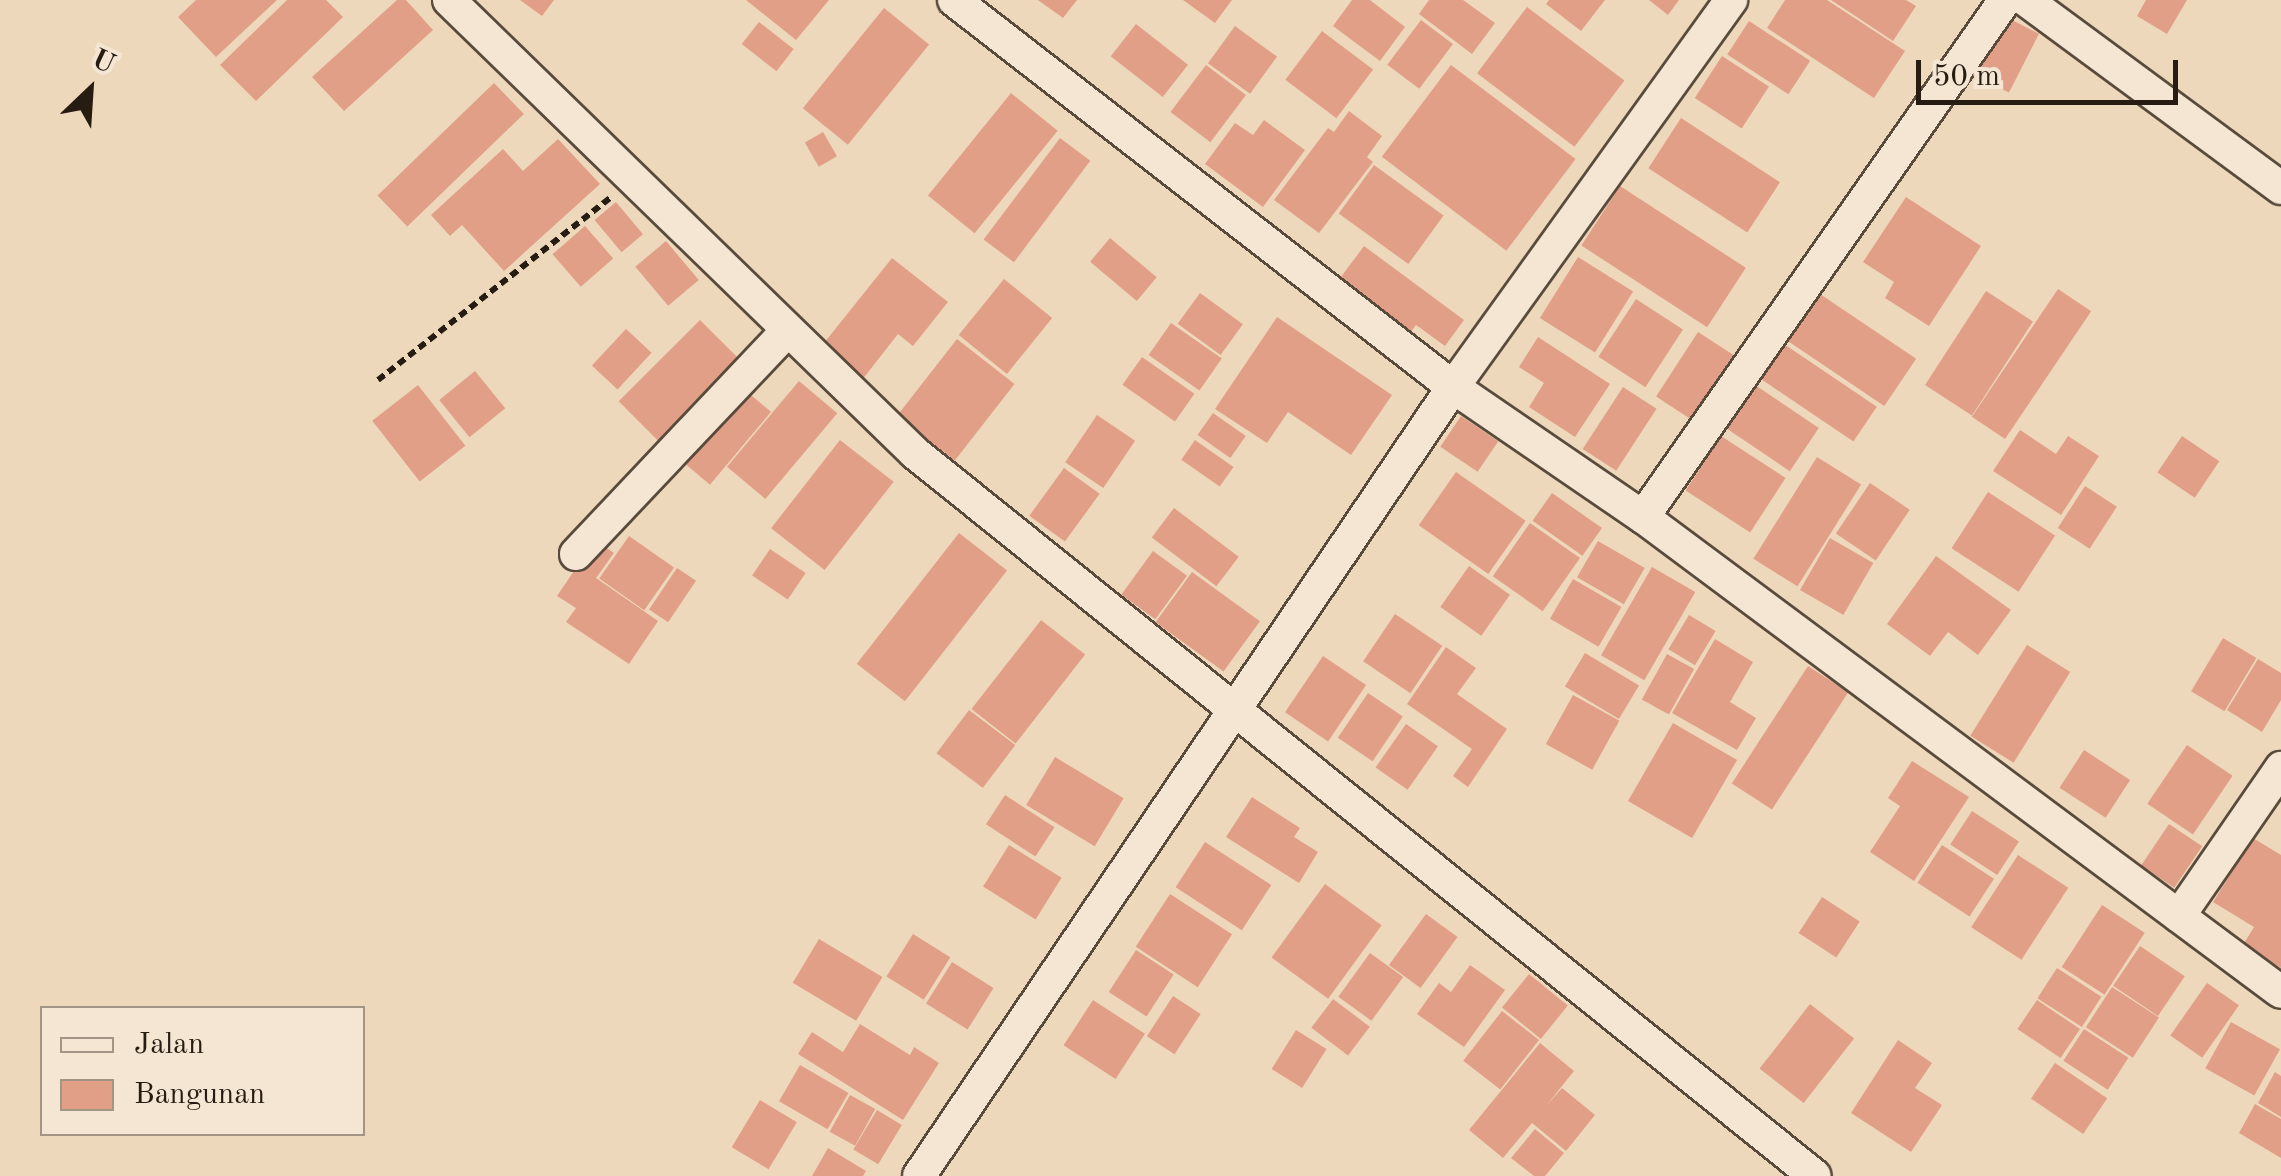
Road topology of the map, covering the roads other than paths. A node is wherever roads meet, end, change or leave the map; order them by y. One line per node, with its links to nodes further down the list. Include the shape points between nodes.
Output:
1 (449, 0): 7 (street)
2 (954, 0): 8 (street)
3 (1731, 0): 8 (street)
4 (2005, 0): 9 (street)
5 (2026, 0): 6 (street)
6 (2281, 188)
7 (786, 332): 10 (street); 11 (street, via 915,453)
8 (1453, 387): 9 (street); 11 (street)
9 (1643, 517): 13 (street)
10 (576, 554)
11 (1231, 711): 15 (street); 16 (street)
12 (2281, 768): 13 (street)
13 (2179, 916): 14 (street)
14 (2281, 992)
15 (919, 1176)
16 (1815, 1176)

